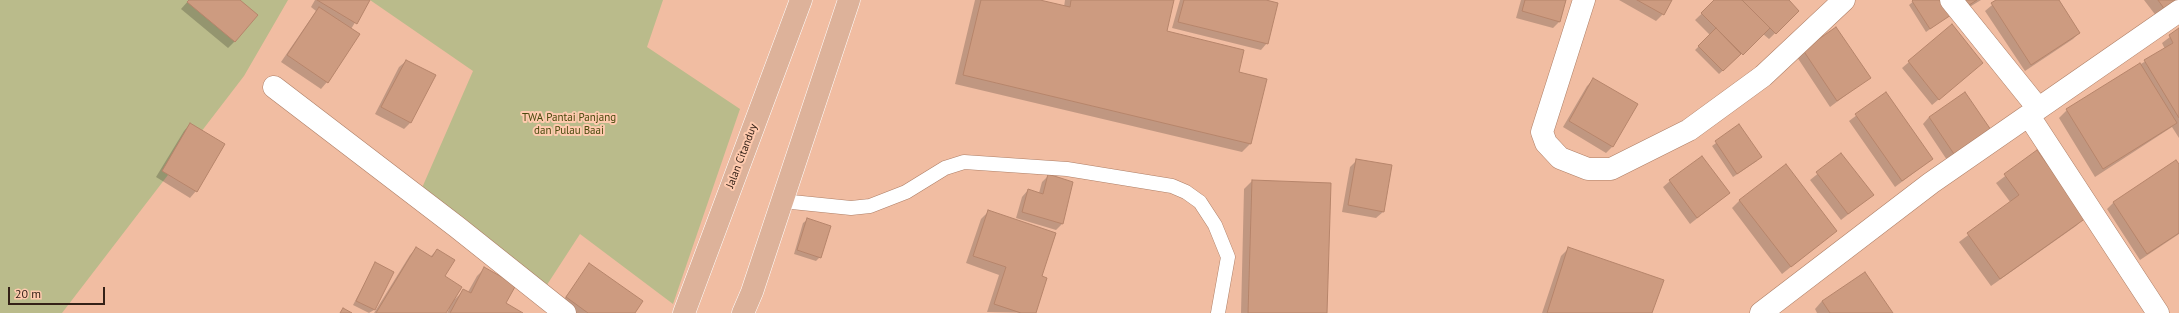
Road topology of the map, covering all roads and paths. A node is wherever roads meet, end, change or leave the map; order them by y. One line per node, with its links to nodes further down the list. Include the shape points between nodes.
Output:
1 (801, 0): 11 (main road, Jalan Citanduy)
2 (849, 0): 9 (main road)
3 (1584, 0): 4 (street, via 1542,132 1546,143 1560,158 1588,169 1611,169 1689,130 1763,76)
4 (1844, 0)
5 (1950, 0): 8 (street)
6 (2179, 11): 8 (street)
7 (274, 87): 10 (street)
8 (2034, 112): 14 (street, via 1931,183); 15 (street)
9 (782, 201): 12 (main road); 13 (lane, via 851,208 870,206 906,192 945,168 964,162 1067,168 1172,186 1200,202 1216,225 1228,257)
10 (565, 313)
11 (684, 313)
12 (743, 313)
13 (1218, 313)
14 (1761, 313)
15 (2158, 313)

